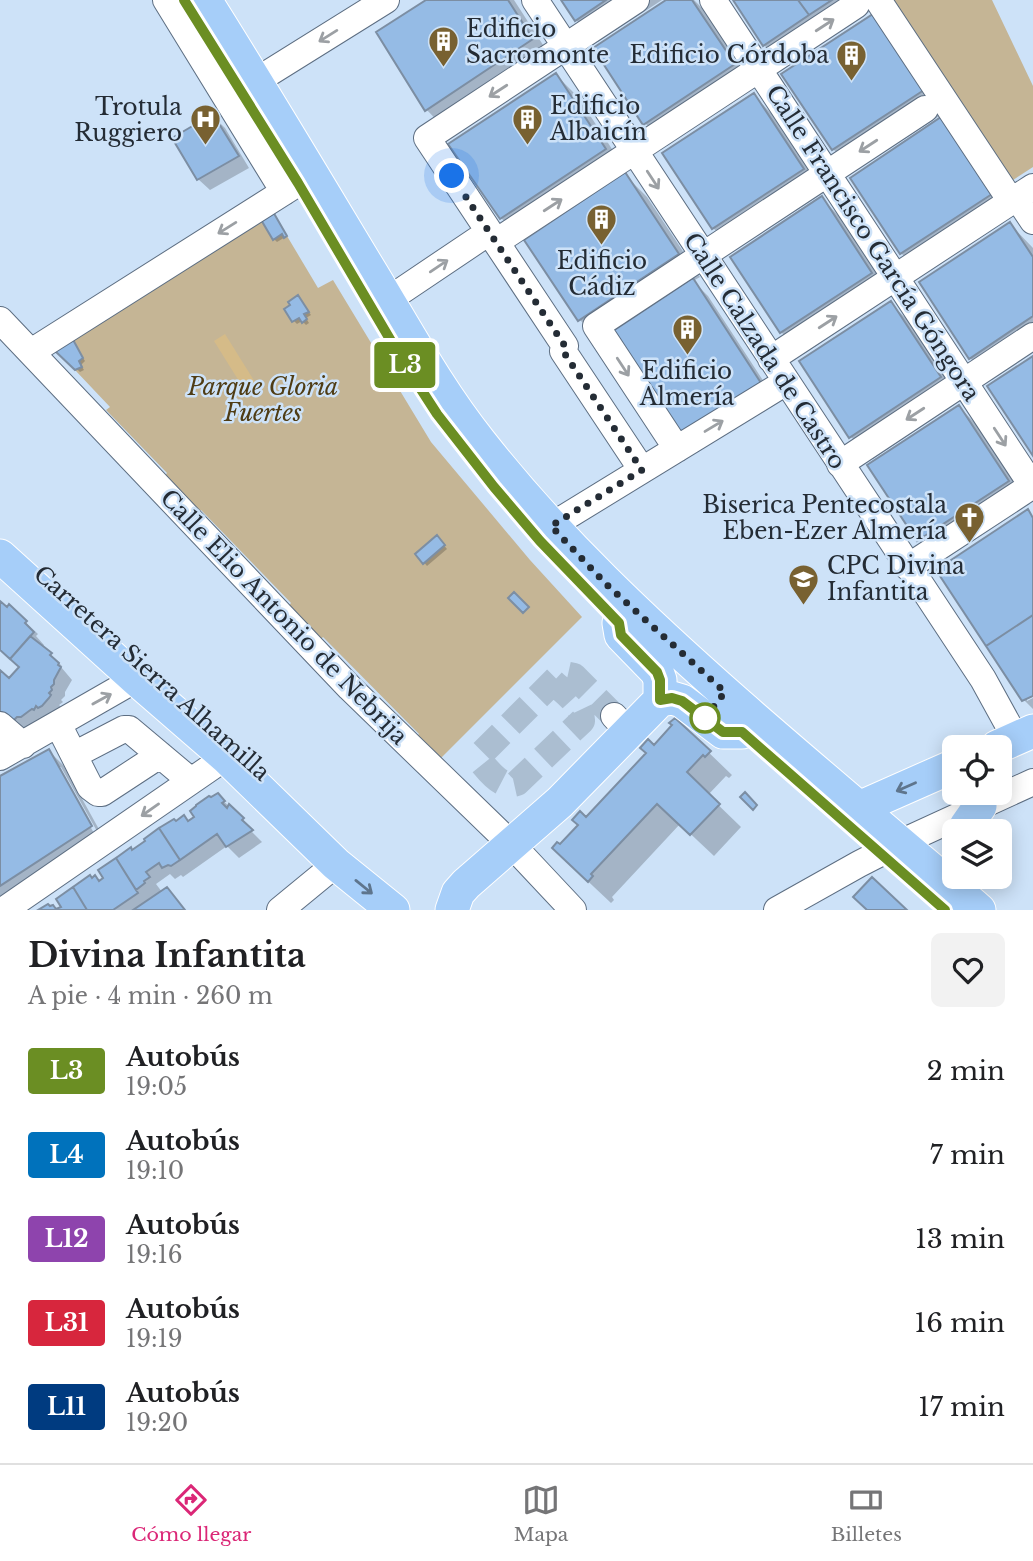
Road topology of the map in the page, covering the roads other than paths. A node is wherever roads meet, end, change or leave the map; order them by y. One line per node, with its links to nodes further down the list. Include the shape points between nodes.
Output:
1 (166, 0): 15 (street)
2 (184, 0): 15 (main road)
3 (205, 0): 11 (main road)
4 (386, 0): 11 (street, one-way to 11)
5 (535, 0): 9 (street, Calle Calzada de Castro)
6 (636, 0): 9 (street)
7 (713, 0): 10 (street, Calle Francisco García Góngora)
8 (867, 2): 10 (street, one-way to 8); 16 (street)
9 (565, 47): 13 (street, Calle Calzada de Castro); 18 (street, one-way to 18, via 427,138)
10 (758, 69): 13 (street); 14 (street, Calle Francisco García Góngora)
11 (256, 81): 21 (main road)
12 (925, 109): 14 (street, one-way to 14)
13 (634, 151): 18 (street, one-way to 13); 19 (street, Calle Calzada de Castro, one-way to 19)
14 (827, 173): 19 (street); 20 (street, Calle Francisco García Góngora)
15 (291, 188): 26 (street, one-way to 26); 38 (main road, via 437,414 540,541)
16 (1020, 195): 17 (street); 20 (street)
17 (1033, 221)
18 (493, 237): 21 (street, one-way to 18); 25 (street)
19 (702, 255): 23 (street); 27 (street, Calle Calzada de Castro)
20 (895, 278): 27 (street, one-way to 20); 29 (street, Calle Francisco García Góngora)
21 (388, 300): 34 (main road, via 466,423)
22 (0, 320): 26 (street, Calle Elio Antonio de Nebrija)
23 (596, 326): 25 (street); 30 (street, one-way to 30)
24 (1033, 336): 29 (street)
25 (565, 346): 32 (street, via 563,351)
26 (31, 352): 55 (street, Calle Elio Antonio de Nebrija, via 350,688)
27 (771, 359): 28 (street, Calle Calzada de Castro)
28 (786, 382): 30 (street, one-way to 28); 31 (street, Calle Calzada de Castro)
29 (964, 382): 31 (street, one-way to 31); 33 (street, Calle Francisco García Góngora, one-way to 33)
30 (677, 449): 32 (street)
31 (840, 464): 37 (street, Calle Calzada de Castro)
32 (642, 470): 34 (street)
33 (1033, 486): 37 (street)
34 (551, 526): 52 (main road, via 655,630)
35 (0, 536): 54 (main road, Carretera Sierra Alhamilla, via 274,782)
36 (0, 556): 39 (main road, Carretera Sierra Alhamilla)
37 (908, 567): 44 (street, Calle Calzada de Castro, via 983,679)
38 (619, 623): 40 (main road, via 621,635 657,672); 43 (main road)
39 (136, 679): 41 (street, one-way to 39); 48 (main road, Carretera Sierra Alhamilla)
40 (660, 700): 43 (main road, via 676,698 723,732); 55 (main road, via 622,724 560,802)
41 (58, 724): 45 (street); 46 (street)
42 (0, 725): 45 (street)
43 (742, 732): 56 (main road)
44 (1015, 739)
45 (11, 751)
46 (74, 755): 47 (street, via 129,729); 47 (street, via 97,793)
47 (160, 755): 50 (street)
48 (226, 757): 50 (street); 54 (main road, Carretera Sierra Alhamilla)
49 (942, 771): 52 (main road, one-way to 52)
50 (191, 781): 59 (street, one-way to 59)
51 (1033, 782): 53 (street)
52 (859, 808): 56 (main road)
53 (973, 818): 56 (street)
54 (290, 820): 57 (main road, Carretera Sierra Alhamilla)
55 (512, 845): 62 (main road, via 466,884); 63 (street, Calle Elio Antonio de Nebrija)
56 (890, 848): 64 (street); 65 (main road); 66 (main road)
57 (336, 864): 60 (street); 61 (main road, Carretera Sierra Alhamilla, one-way to 61)
58 (980, 889): 67 (main road)
59 (4, 910)
60 (280, 910)
61 (393, 910)
62 (452, 910)
63 (573, 910)
64 (777, 910)
65 (944, 910)
66 (979, 910)
67 (999, 910)

